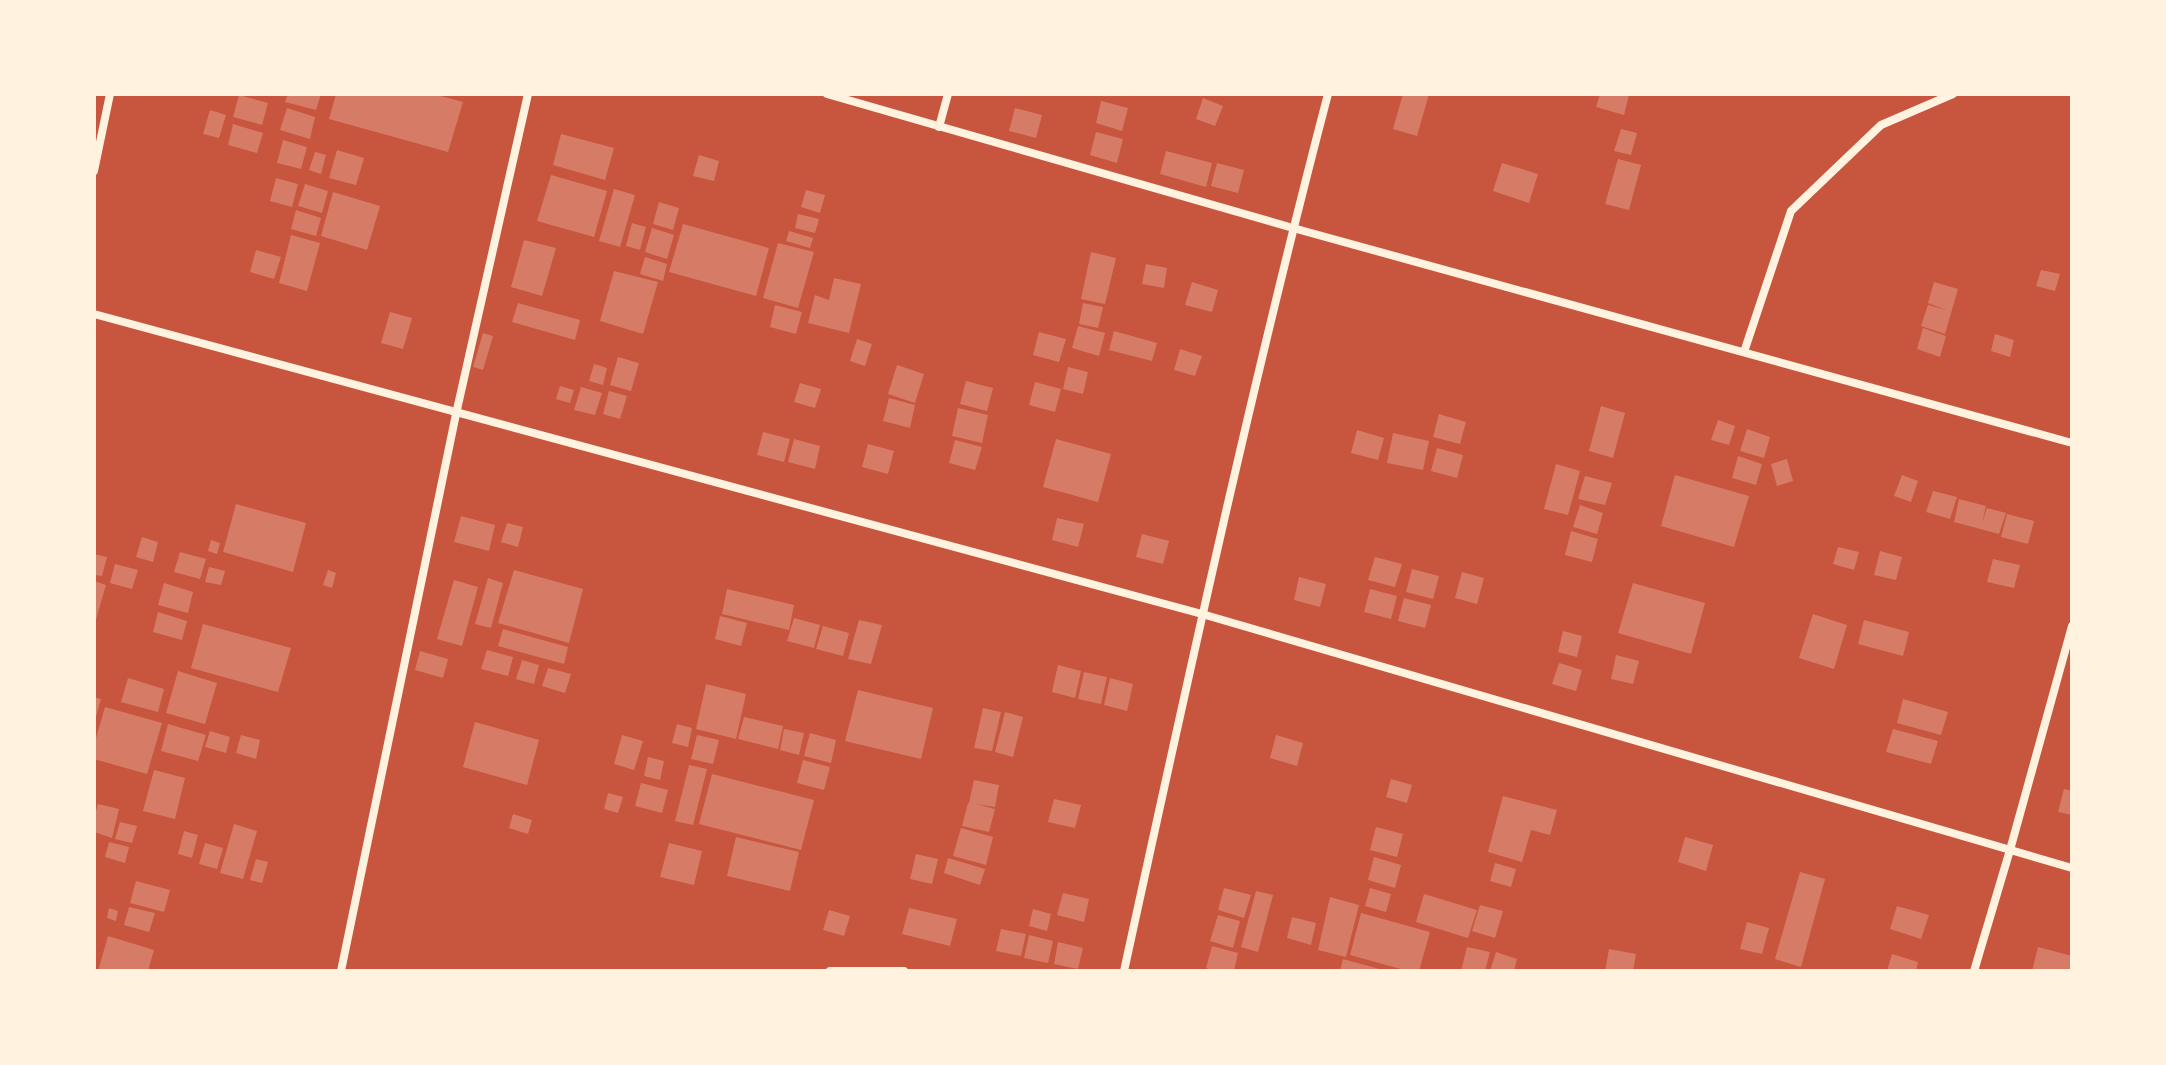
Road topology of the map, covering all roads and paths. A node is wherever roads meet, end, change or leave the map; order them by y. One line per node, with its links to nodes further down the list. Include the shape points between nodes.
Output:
1 (110, 94): 8 (street)
2 (528, 94): 12 (street)
3 (827, 94): 7 (street)
4 (948, 94): 7 (street)
5 (1328, 94): 9 (street)
6 (1953, 94): 11 (street, via 1881,125 1791,211)
7 (939, 127): 9 (street)
8 (94, 171)
9 (1293, 228): 11 (street); 14 (street)
10 (94, 314): 12 (street)
11 (1744, 352): 13 (street)
12 (456, 414): 14 (street); 18 (street)
13 (2072, 443)
14 (1202, 614): 16 (street); 21 (street)
15 (2072, 626): 16 (street)
16 (2010, 850): 17 (street); 22 (street)
17 (2072, 868)
18 (341, 971)
19 (830, 971): 20 (street)
20 (904, 971)
21 (1124, 971)
22 (1974, 971)

